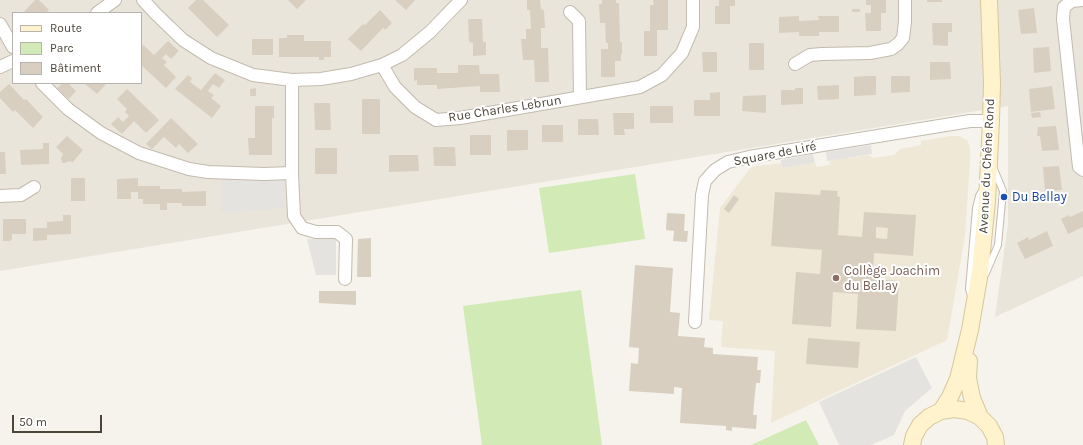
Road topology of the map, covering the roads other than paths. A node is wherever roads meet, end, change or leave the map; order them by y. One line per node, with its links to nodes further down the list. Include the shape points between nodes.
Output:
1 (115, 0): 8 (street)
2 (143, 0): 16 (street, via 184,40 211,58 253,75)
3 (461, 0): 14 (street, via 430,32 402,55)
4 (693, 0): 18 (street, Rue Charles Lebrun, via 693,27 682,53 662,75 640,87)
5 (905, 0): 13 (street, via 903,38 891,49 870,53 810,55)
6 (989, 0): 19 (main road, Avenue du Chêne Rond)
7 (1083, 0): 21 (street, via 1072,1 1064,7 1063,19 1080,167)
8 (98, 12)
9 (570, 12): 18 (street, Rue Charles Lebrun, via 579,21)
10 (0, 24): 11 (street)
11 (12, 45)
12 (12, 61): 15 (street)
13 (795, 64)
14 (382, 65): 16 (street, via 352,74); 18 (street, Rue Charles Lebrun, via 395,87 415,107 436,120)
15 (0, 67)
16 (292, 80): 22 (street)
17 (43, 84): 22 (street, via 68,109 101,133 139,153 169,164 208,172)
18 (580, 97)
19 (991, 121): 20 (main road, Avenue du Chêne Rond); 27 (street, Square de Liré, via 970,121 749,157 728,162 715,170 706,182 702,195)
20 (989, 159): 26 (main road, Avenue du Chêne Rond, via 984,232); 26 (lane, via 1002,191 998,245)
21 (1083, 170)
22 (292, 173): 25 (street, via 294,216 302,228 316,232 337,232 346,239)
23 (34, 187): 24 (street, via 21,195)
24 (0, 196)
25 (345, 279)
26 (975, 303): 28 (main road, Avenue du Chêne Rond)
27 (695, 322)
28 (970, 330): 29 (main road, Avenue du Chêne Rond, via 958,379); 30 (main road, Avenue du Chêne Rond, via 968,378 972,398)
29 (941, 411): 30 (main road, via 968,411); 31 (main road, via 920,425)
30 (980, 417): 32 (main road, Avenue du Chêne Rond, via 989,426)
31 (912, 445)
32 (996, 445)

